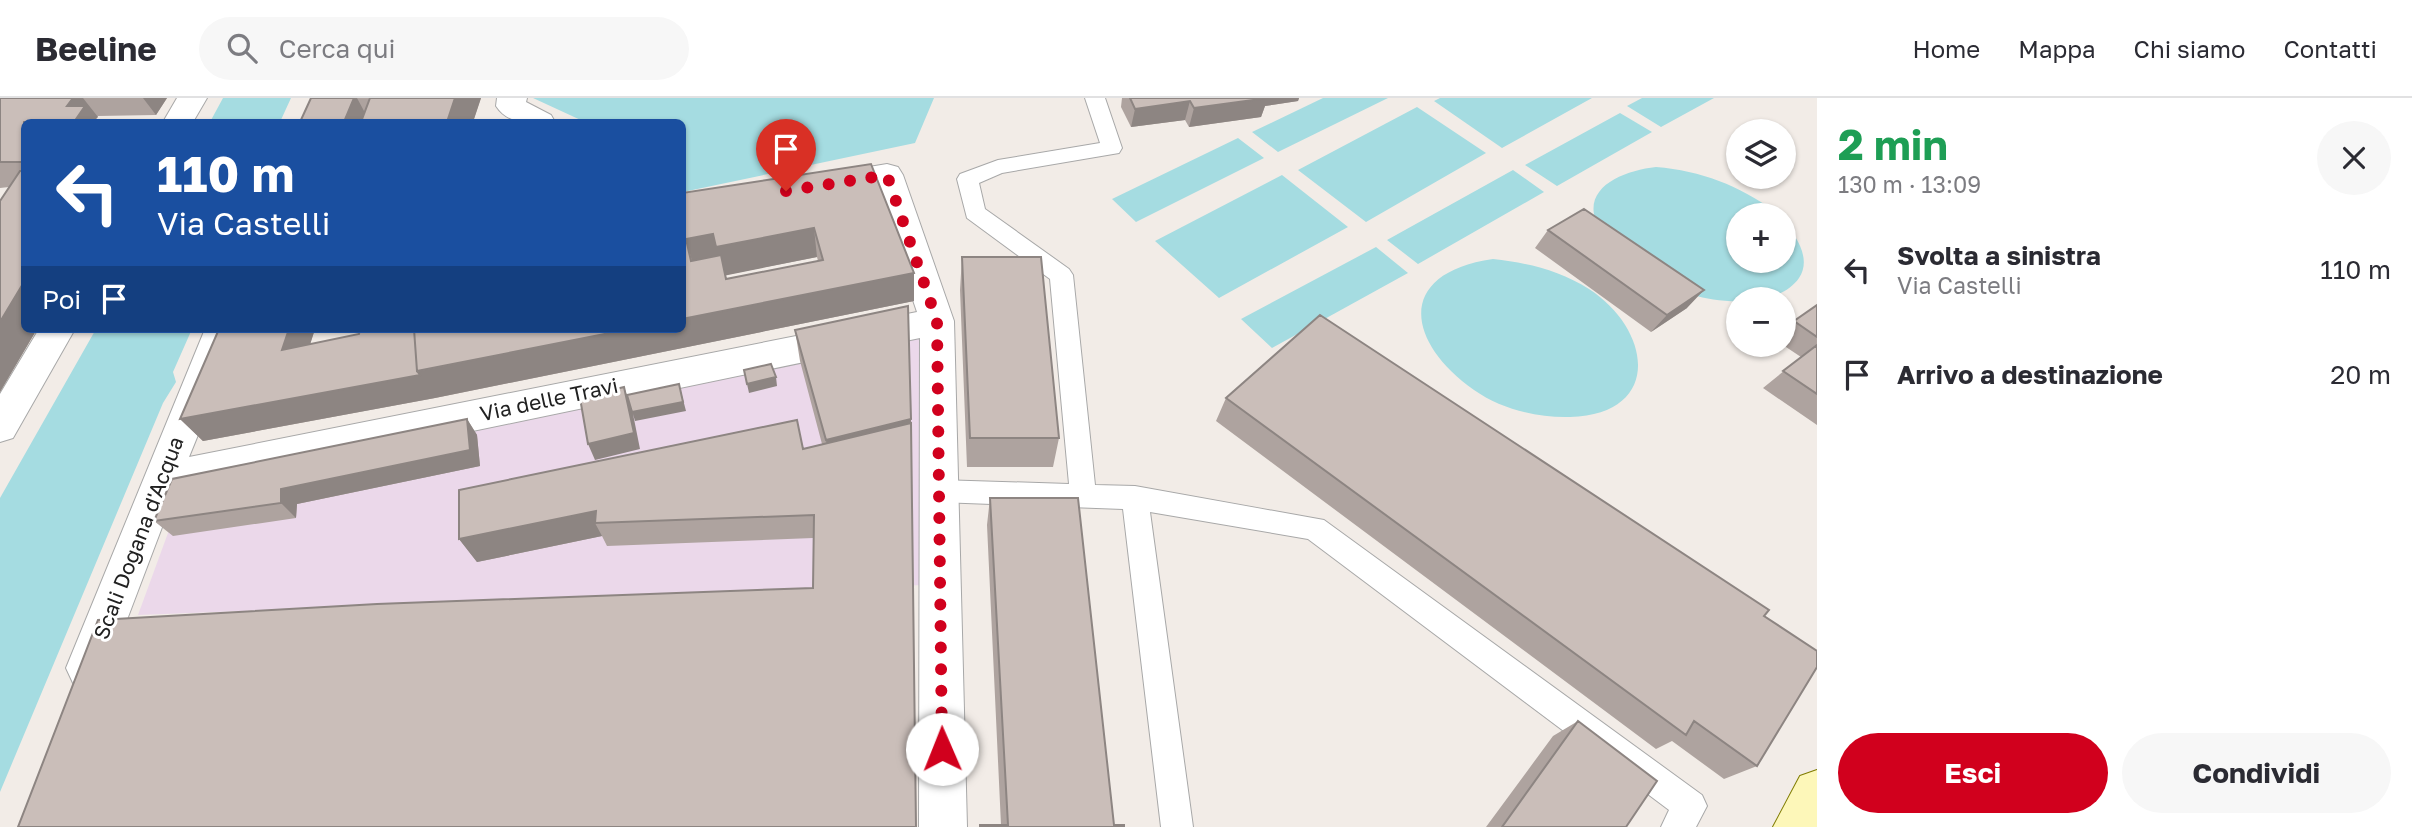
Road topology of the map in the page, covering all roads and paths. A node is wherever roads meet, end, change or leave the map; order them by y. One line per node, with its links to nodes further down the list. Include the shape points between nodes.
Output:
1 (192, 98): 4 (street)
2 (1095, 98): 13 (lane, via 1112,148 998,167 968,179 975,213 1061,275)
3 (510, 109): 5 (street)
4 (180, 119)
5 (533, 119)
6 (793, 190): 7 (street, via 887,175)
7 (937, 321): 11 (street, Via delle Travi); 12 (street)
8 (55, 333): 10 (street)
9 (221, 333): 11 (street, Scali Dogana d'Acqua)
10 (0, 427)
11 (161, 479): 15 (street, Scali Dogana d'Acqua)
12 (939, 491): 13 (lane); 17 (street)
13 (1083, 495): 14 (lane)
14 (1135, 498): 18 (lane); 19 (lane, via 1314,528 1691,806)
15 (77, 698)
16 (1817, 793): 20 (main road)
17 (943, 827)
18 (1178, 827)
19 (1677, 827)
20 (1797, 827)

